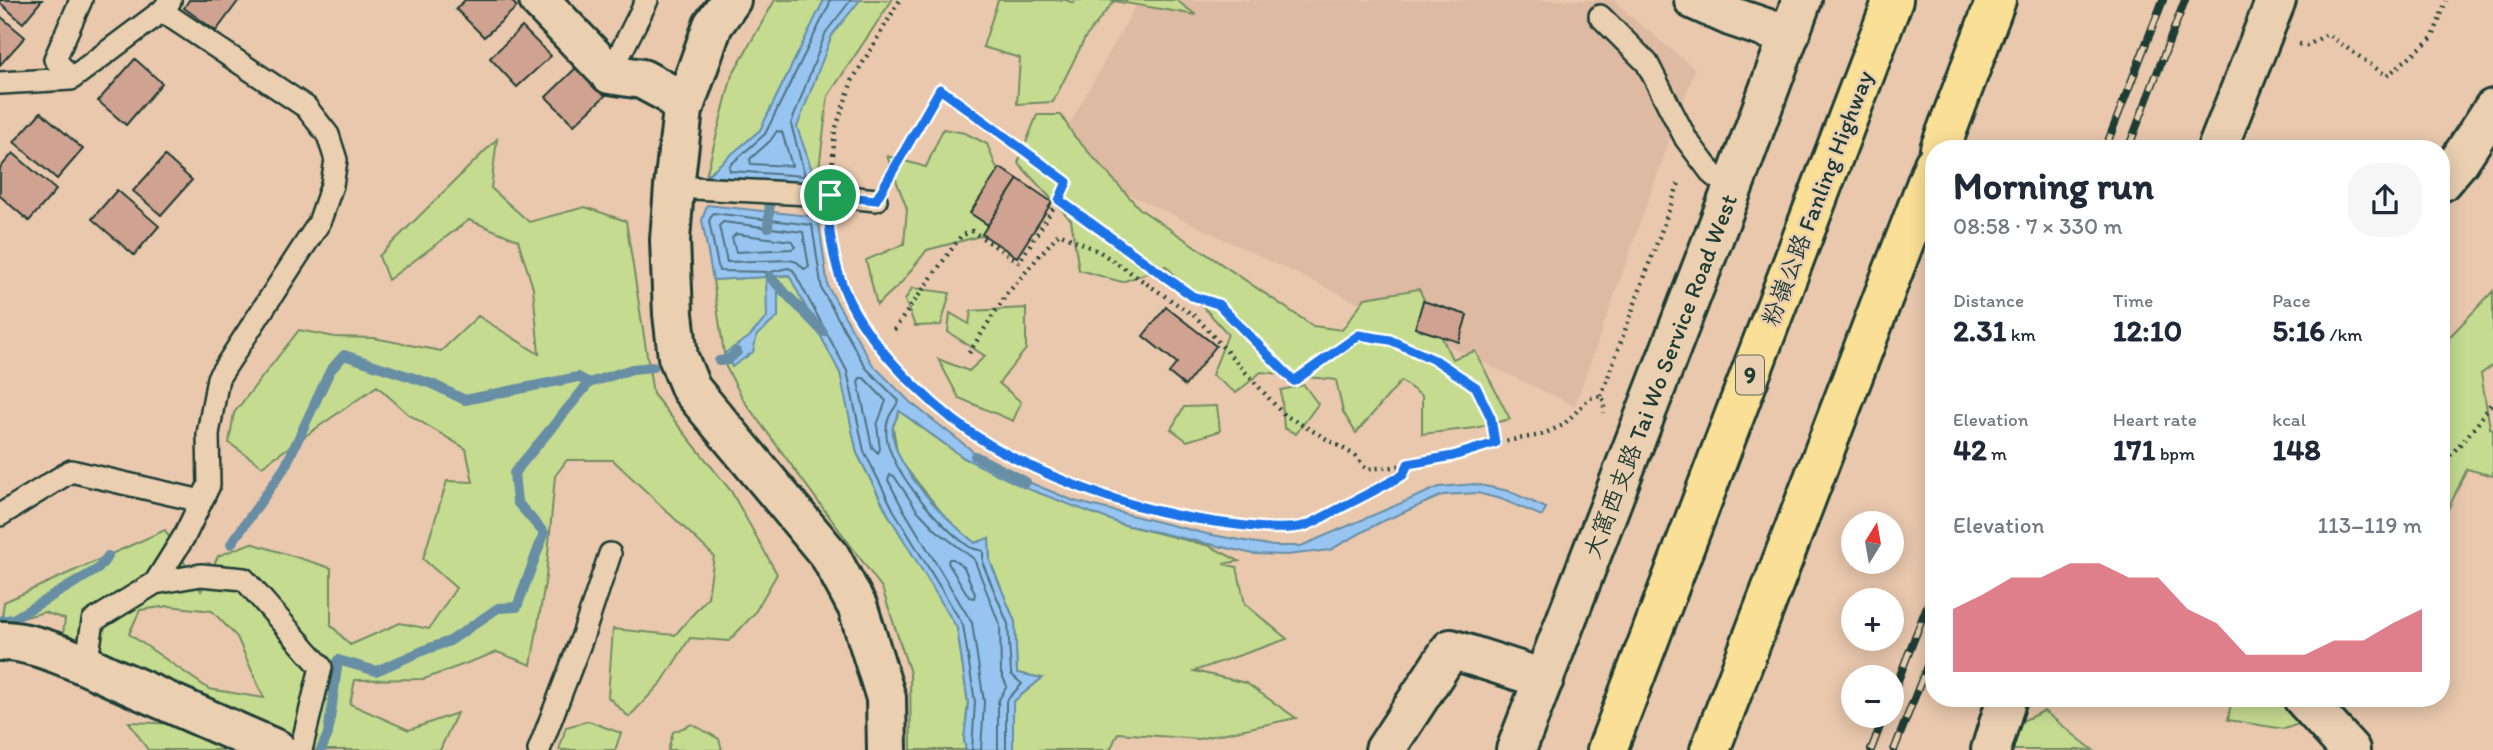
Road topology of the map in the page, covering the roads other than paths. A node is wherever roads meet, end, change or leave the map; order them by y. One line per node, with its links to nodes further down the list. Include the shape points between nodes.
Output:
1 (81, 0): 14 (lane, via 55,59)
2 (539, 0): 13 (street)
3 (646, 0): 13 (lane)
4 (731, 0): 17 (street, via 713,25)
5 (1693, 0): 12 (street)
6 (1801, 0): 12 (street, 大窩西支路 Tai Wo Service Road West)
7 (1893, 0): 40 (highway, 粉嶺公路 Fanling Highway / 9)
8 (1996, 0): 18 (highway)
9 (2276, 0): 19 (street)
10 (167, 6): 14 (lane); 25 (lane, via 306,107 328,135 336,160 319,223 218,378 208,434 209,485)
11 (1600, 16): 22 (lane, via 1647,63 1686,139 1713,176)
12 (1789, 36): 22 (street, 大窩西支路 Tai Wo Service Road West)
13 (610, 74): 17 (street, via 642,79 670,94)
14 (71, 79): 15 (lane)
15 (0, 83)
16 (2493, 109): 20 (street)
17 (683, 110): 21 (street)
18 (1943, 140)
19 (2221, 140)
20 (2450, 171)
21 (691, 187): 24 (lane); 37 (street, via 670,240 678,357 691,388 830,556 858,608 886,698)
22 (1733, 187): 31 (street, 大窩西支路 Tai Wo Service Road West)
23 (1925, 188): 41 (highway)
24 (876, 200)
25 (201, 501): 26 (lane, via 71,471); 28 (lane)
26 (0, 515)
27 (610, 554): 36 (lane)
28 (155, 583): 30 (lane, via 93,621); 35 (lane, via 201,575 244,579 321,667)
29 (0, 641): 30 (street)
30 (86, 666): 34 (street)
31 (1544, 679): 38 (street, via 1453,642); 39 (street, 大窩西支路 Tai Wo Service Road West)
32 (2004, 707): 42 (street)
33 (2311, 707): 43 (street)
34 (277, 750)
35 (301, 750)
36 (539, 750)
37 (887, 750)
38 (1385, 750)
39 (1516, 750)
40 (1607, 750)
41 (1710, 750)
42 (1991, 750)
43 (2350, 750)

